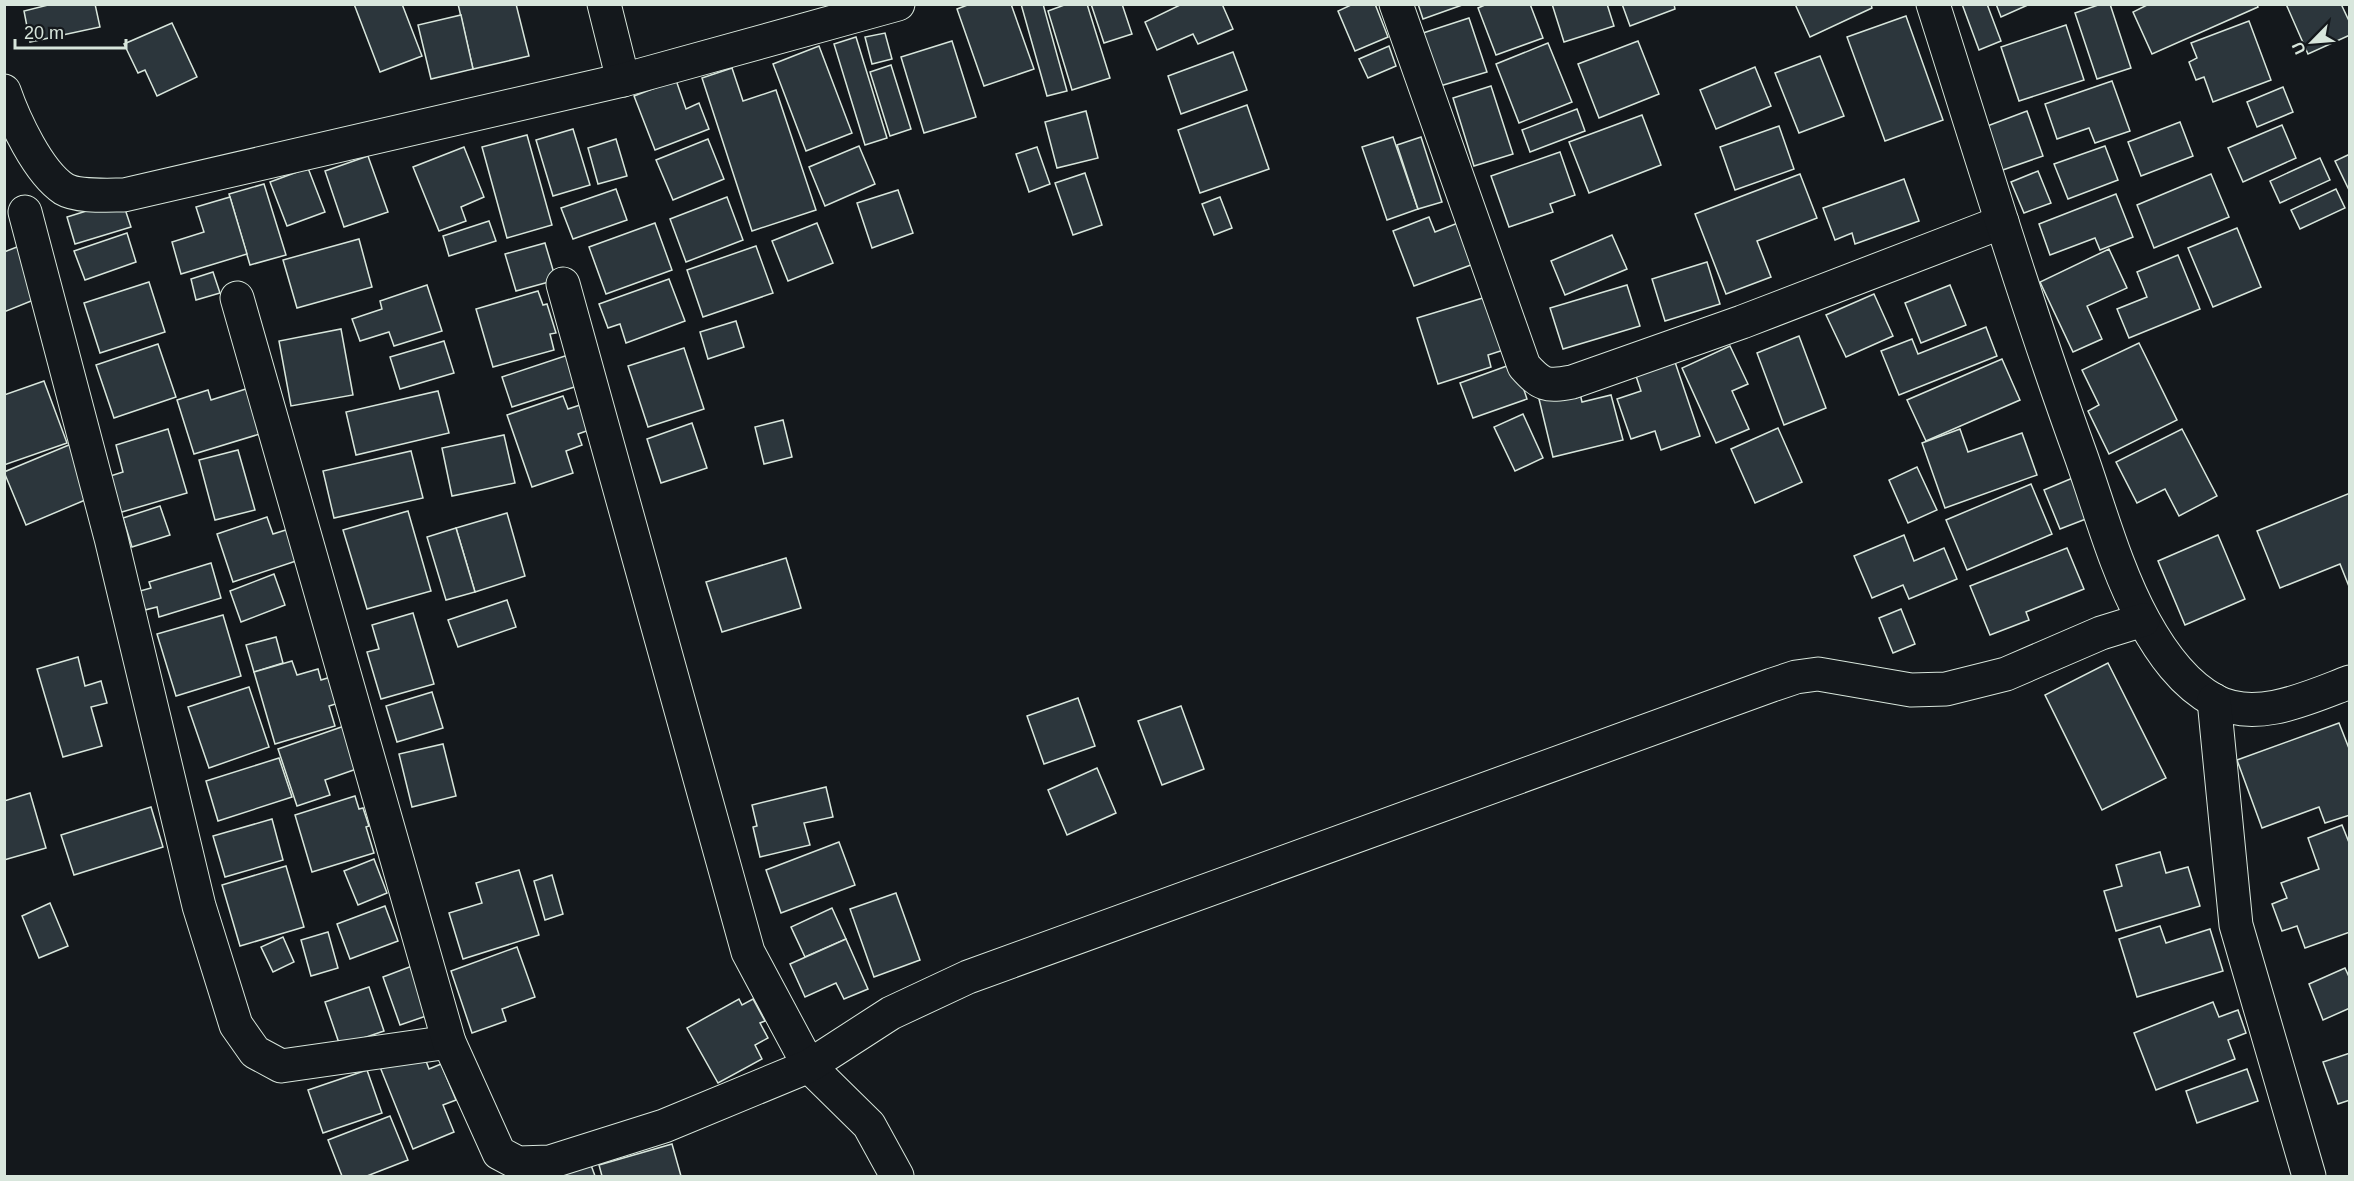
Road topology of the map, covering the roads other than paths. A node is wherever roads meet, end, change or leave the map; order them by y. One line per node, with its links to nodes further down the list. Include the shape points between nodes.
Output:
1 (604, 4): 6 (street)
2 (898, 4): 5 (street)
3 (1396, 4): 10 (street, via 1524,366 1539,382 1572,382 1742,322)
4 (1933, 4): 10 (street)
5 (833, 12): 6 (street)
6 (623, 80): 8 (street, via 124,195)
7 (4, 91): 8 (street, via 15,124 40,163)
8 (65, 190): 9 (street)
9 (15, 216): 16 (street, via 111,538 199,906 236,1025 255,1052 281,1066)
10 (2002, 222): 13 (street, via 2041,347)
11 (563, 284): 17 (street, via 748,952)
12 (237, 298): 16 (street)
13 (2143, 620): 15 (street, via 2169,660 2191,684); 17 (street, via 2101,633 2006,674 1946,689 1911,690 1818,674 1772,685 968,977 891,1013)
14 (2349, 682): 15 (street, via 2265,708 2233,708)
15 (2214, 700): 19 (street, via 2236,925)
16 (449, 1042): 17 (street, via 499,1153 518,1163 550,1162 664,1126)
17 (809, 1066): 18 (street, via 869,1125)
18 (897, 1176)
19 (2309, 1176)

